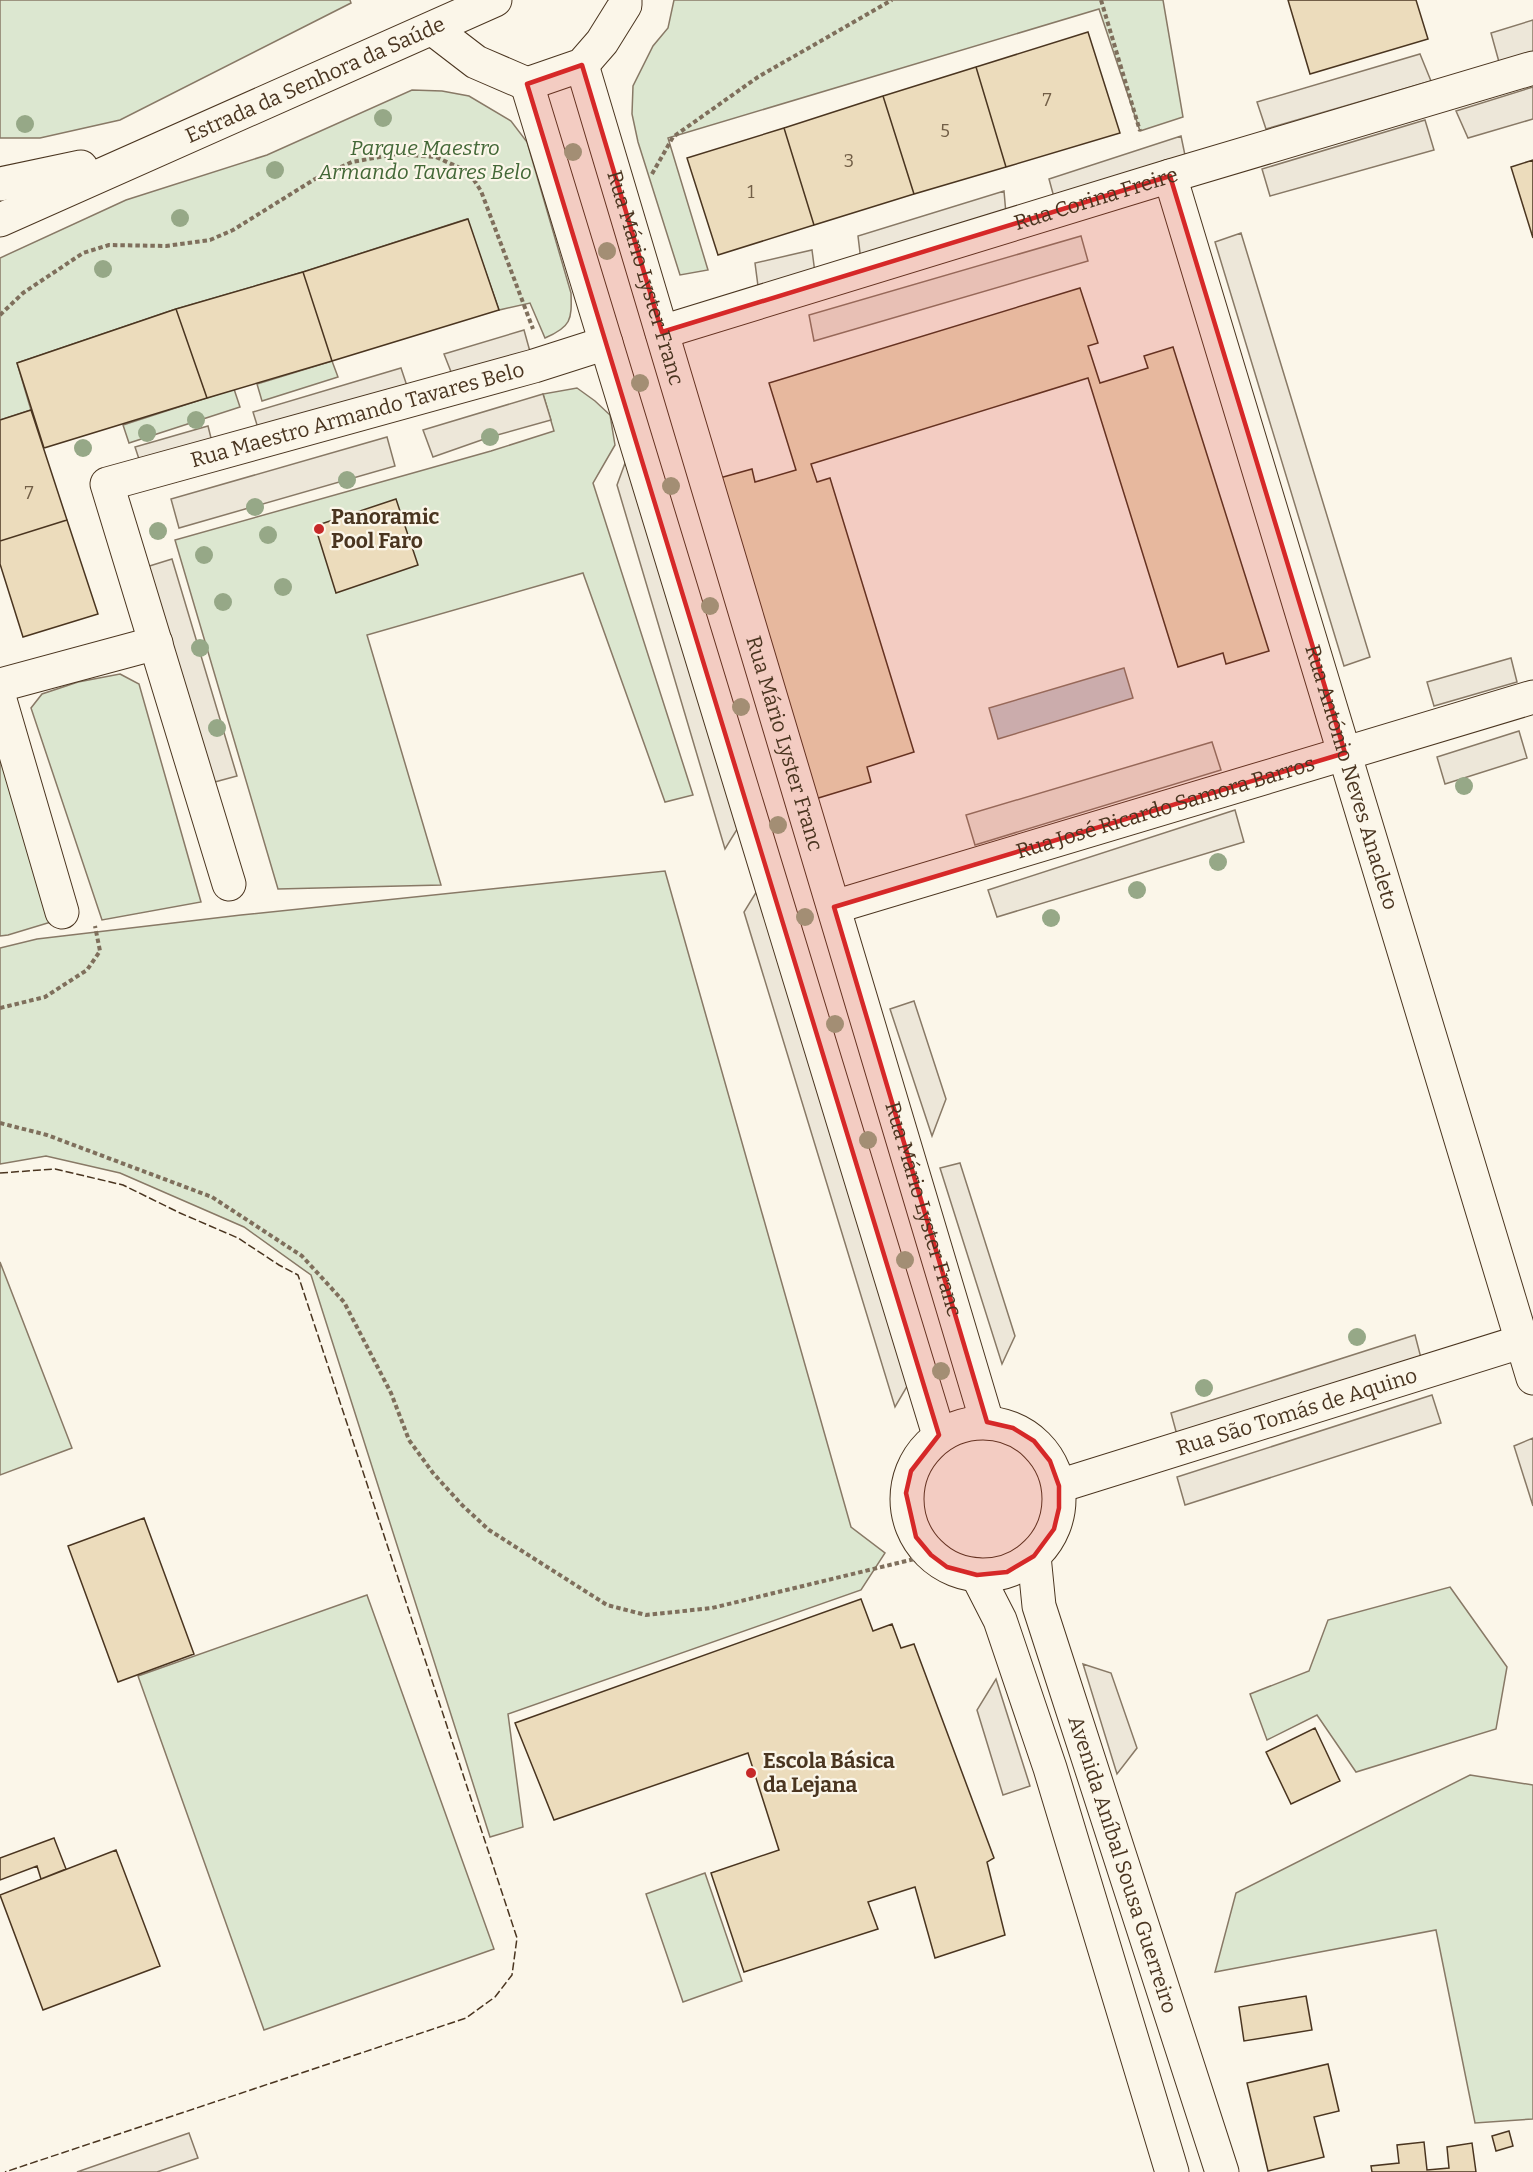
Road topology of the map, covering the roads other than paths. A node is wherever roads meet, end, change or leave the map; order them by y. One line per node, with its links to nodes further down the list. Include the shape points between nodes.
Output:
1 (495, 0): 3 (street, Estrada da Senhora da Saúde)
2 (626, 0): 4 (street, via 602,42)
3 (433, 29): 6 (street, via 476,62); 7 (street, Estrada da Senhora da Saúde)
4 (582, 64): 6 (street); 11 (street, Rua Mário Lyster Franc)
5 (1533, 68): 8 (street, Rua Corina Freire)
6 (528, 84): 12 (street)
7 (170, 146): 9 (street); 10 (street)
8 (1170, 176): 11 (street, Rua Corina Freire); 17 (street, Rua António Neves Anacleto)
9 (0, 184)
10 (0, 220)
11 (662, 332): 19 (street, Rua Mário Lyster Franc)
12 (606, 343): 13 (street, Rua Maestro Armando Tavares Belo, via 107,484); 24 (street)
13 (156, 643): 14 (street); 18 (street)
14 (0, 685)
15 (1533, 697): 17 (street, Rua José Ricardo Samora Barros)
16 (0, 700): 20 (street)
17 (1345, 753): 19 (street, Rua José Ricardo Samora Barros); 21 (street, Rua António Neves Anacleto)
18 (229, 884)
19 (834, 907): 23 (street, Rua Mário Lyster Franc)
20 (62, 912)
21 (1528, 1339): 22 (street, Rua António Neves Anacleto); 25 (street, Rua São Tomás de Aquino)
22 (1533, 1378)
23 (987, 1422): 24 (street, via 962,1424); 25 (street, via 1012,1428 1035,1441 1050,1461)
24 (939, 1435): 27 (street, via 911,1471 906,1493 908,1516 916,1537 931,1555 947,1567)
25 (1059, 1486): 26 (street, via 1054,1529)
26 (1034, 1556): 27 (street, via 1007,1572); 29 (street, Avenida Aníbal Sousa Guerreiro, via 1039,1606)
27 (977, 1575): 28 (street, Avenida Aníbal Sousa Guerreiro, via 1000,1620 1050,1768)
28 (1172, 2172)
29 (1222, 2172)

